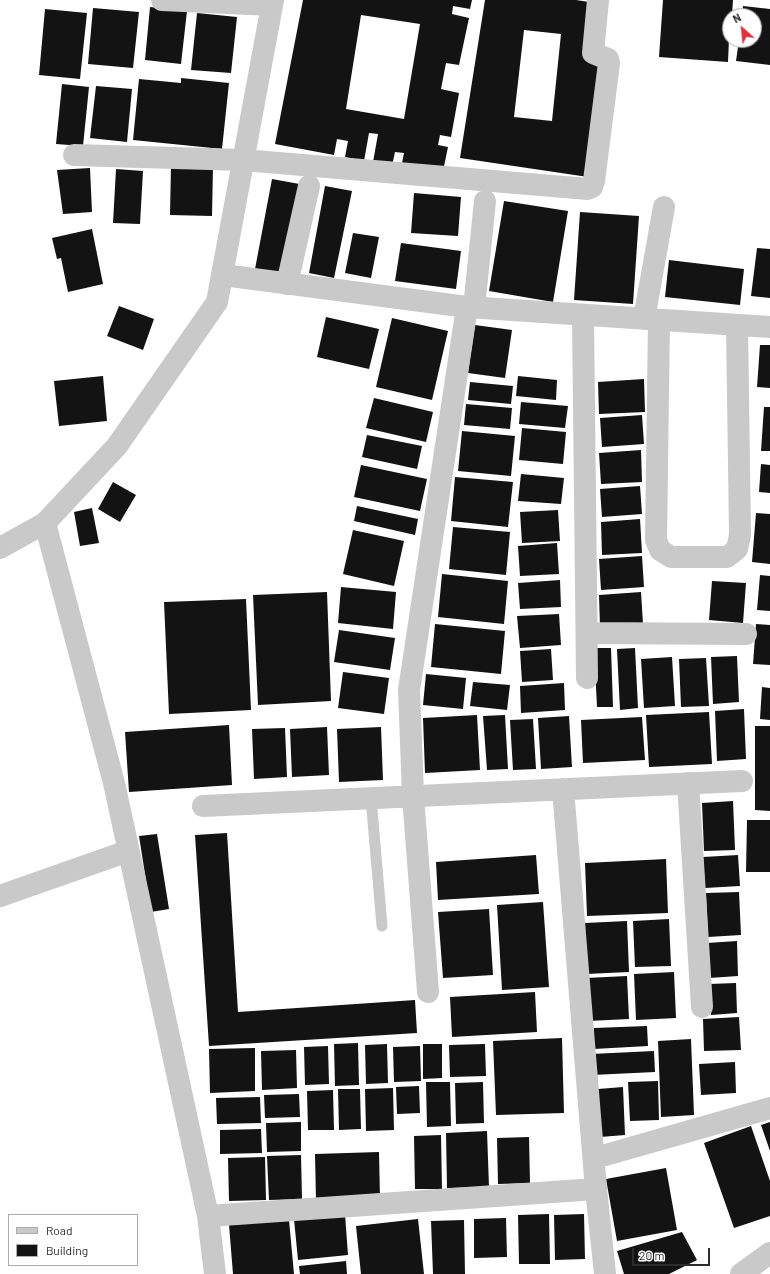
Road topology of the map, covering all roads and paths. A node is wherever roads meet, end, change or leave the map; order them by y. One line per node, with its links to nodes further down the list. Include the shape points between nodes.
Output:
1 (162, 0): 3 (street)
2 (598, 0): 5 (street, via 593,53 608,59 609,63 594,181 588,189)
3 (272, 2): 5 (street)
4 (74, 155): 5 (street)
5 (244, 160): 9 (street)
6 (309, 186): 10 (street)
7 (485, 200): 11 (street)
8 (664, 207): 13 (street)
9 (223, 275): 10 (street); 16 (street, via 217,302 117,446)
10 (287, 284): 11 (street)
11 (470, 307): 12 (street); 24 (street, via 408,690)
12 (583, 315): 13 (street); 18 (street)
13 (652, 319): 14 (street); 14 (street, via 656,540 660,550 671,557 727,557 737,549 740,535)
14 (737, 325): 15 (street)
15 (770, 327)
16 (45, 523): 17 (street); 27 (street, via 114,783)
17 (0, 548)
18 (586, 633): 19 (street); 20 (street)
19 (746, 634)
20 (587, 678)
21 (742, 781): 22 (street)
22 (688, 783): 23 (street); 31 (street)
23 (564, 789): 24 (street); 33 (street)
24 (413, 796): 25 (street); 30 (street)
25 (371, 798): 26 (street); 29 (lane)
26 (203, 806)
27 (128, 851): 28 (street); 35 (street)
28 (0, 896)
29 (382, 926)
30 (428, 992)
31 (702, 1007)
32 (770, 1108): 33 (street)
33 (595, 1158): 34 (street)
34 (596, 1189): 35 (street); 38 (street)
35 (208, 1216): 37 (street)
36 (770, 1253): 39 (street)
37 (215, 1274)
38 (605, 1274)
39 (741, 1274)

